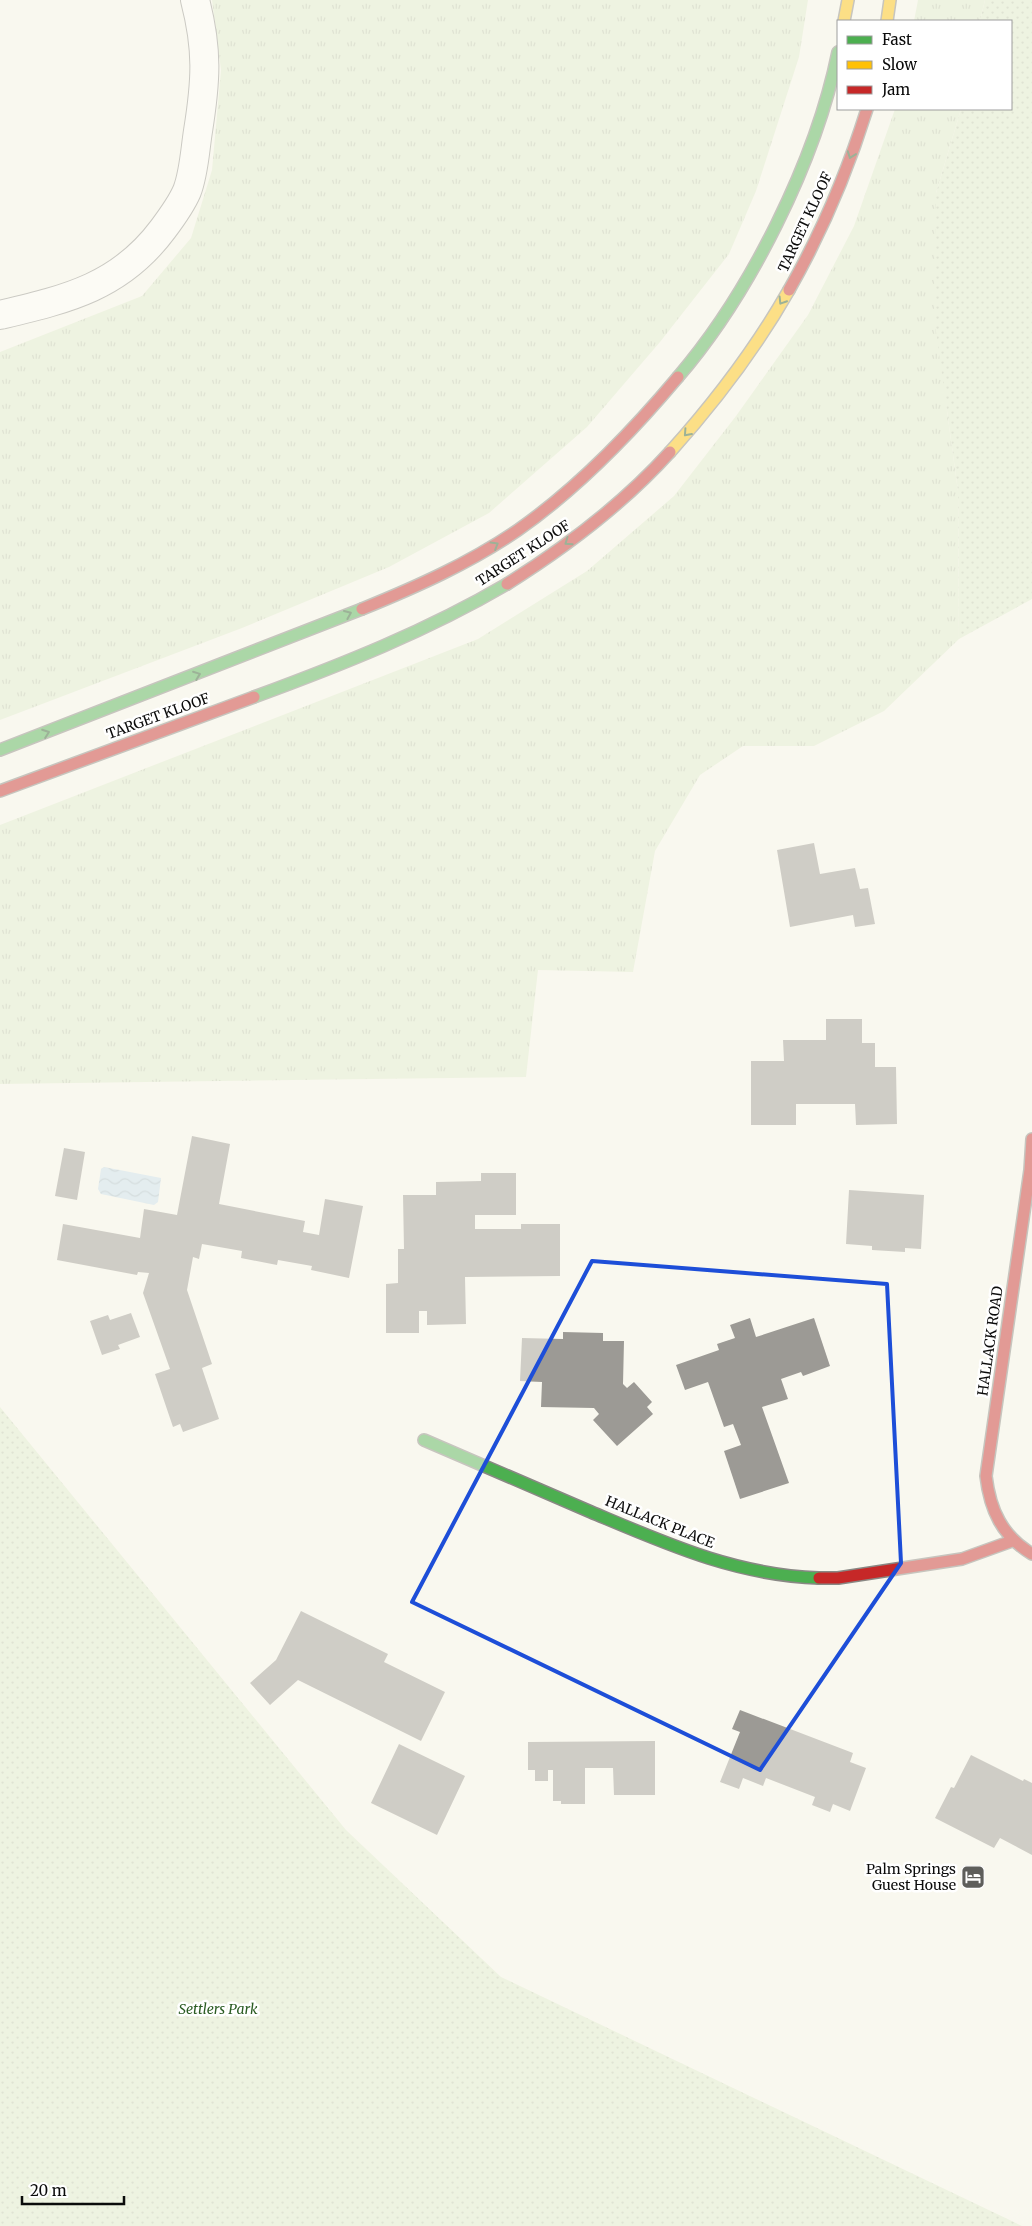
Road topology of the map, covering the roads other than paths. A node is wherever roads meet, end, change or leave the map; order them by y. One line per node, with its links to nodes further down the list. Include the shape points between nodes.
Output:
1 (195, 0): 8 (street, via 206,60 187,190 180,206 150,247 133,264 109,280 78,294)
2 (848, 0): 4 (main road)
3 (890, 0): 5 (main road)
4 (844, 20)
5 (887, 20)
6 (837, 57): 9 (main road, TARGET KLOOF, one-way to 6, via 382,600 473,558 544,512 584,477 665,393 706,341 751,273 785,208 815,132)
7 (867, 110): 10 (main road, TARGET KLOOF, one-way to 10, via 833,204 813,248 760,338 701,417 651,472 578,535 502,588 410,634 337,666)
8 (0, 315)
9 (0, 750)
10 (0, 791)
11 (1032, 1139): 12 (main road, HALLACK ROAD)
12 (1031, 1170): 14 (main road, HALLACK ROAD, via 986,1476 987,1494 997,1520)
13 (424, 1440): 14 (main road, HALLACK PLACE, via 686,1552 753,1571 838,1578 962,1559)
14 (1012, 1541): 15 (main road)
15 (1032, 1554)

